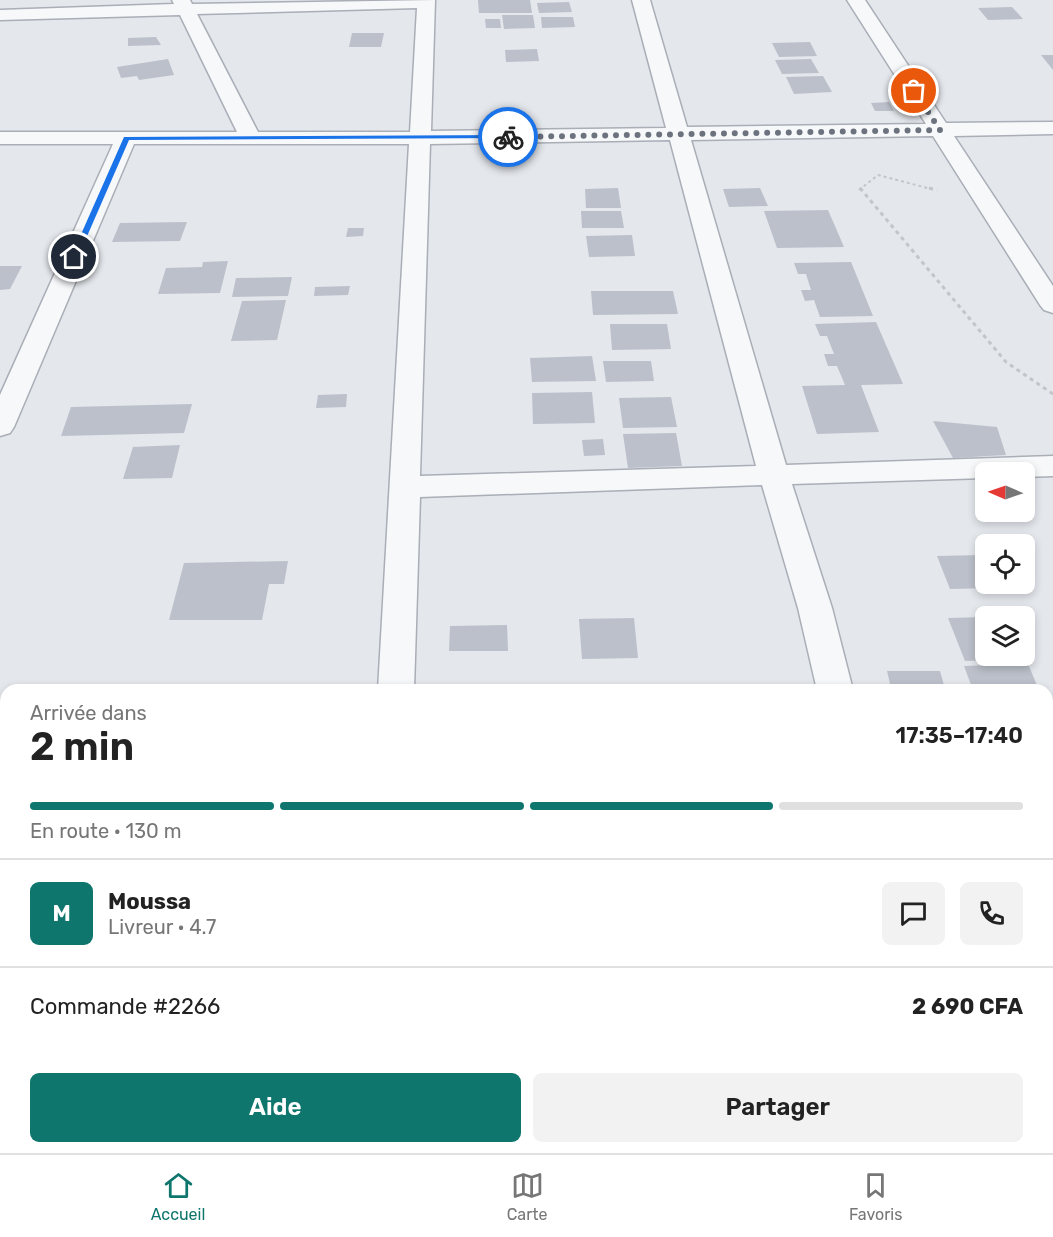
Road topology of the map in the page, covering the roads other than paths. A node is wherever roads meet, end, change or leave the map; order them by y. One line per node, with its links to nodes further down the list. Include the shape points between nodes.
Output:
1 (641, 0): 8 (street)
2 (856, 0): 7 (street)
3 (426, 1): 4 (street); 12 (street)
4 (184, 5): 5 (street); 11 (street)
5 (0, 15)
6 (1053, 128): 7 (street)
7 (940, 130): 8 (street); 13 (street)
8 (677, 135): 12 (street); 16 (street)
9 (0, 138): 10 (street)
10 (126, 138): 11 (street); 14 (street)
11 (251, 138): 12 (street)
12 (420, 138): 17 (street)
13 (1053, 305)
14 (0, 427)
15 (1053, 466): 16 (street)
16 (774, 476): 17 (street); 19 (street)
17 (405, 487): 18 (street)
18 (396, 684)
19 (834, 684)

